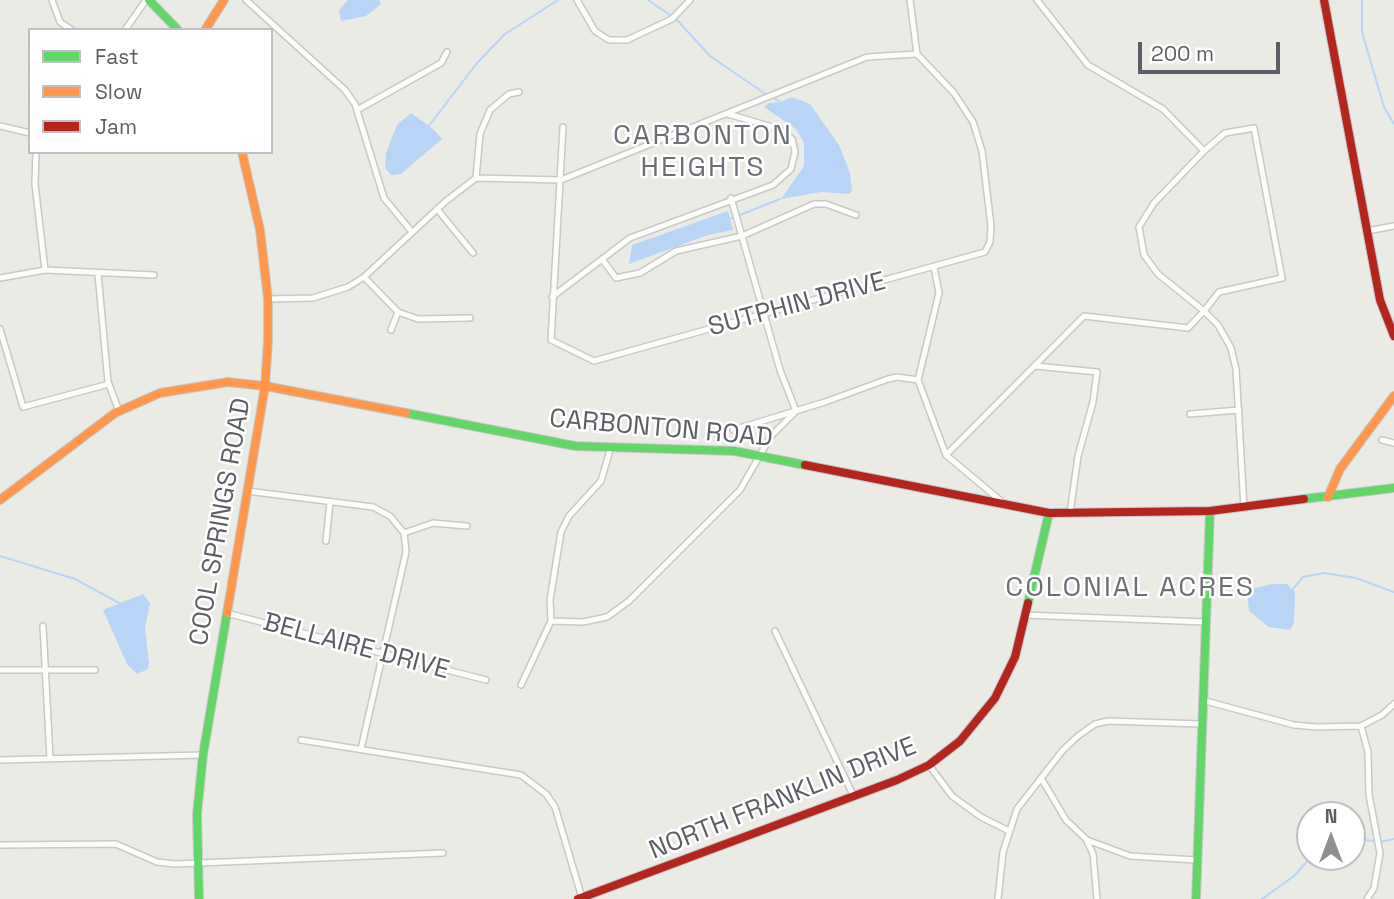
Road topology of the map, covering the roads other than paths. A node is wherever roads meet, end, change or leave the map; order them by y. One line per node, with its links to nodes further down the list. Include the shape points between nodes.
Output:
1 (52, 0): 10 (street, via 60,22)
2 (147, 0): 11 (street); 12 (street)
3 (224, 0): 13 (street)
4 (246, 0): 17 (street, via 345,90)
5 (577, 0): 6 (street, via 595,31 609,40 627,40 672,19)
6 (690, 0)
7 (910, 0): 15 (street)
8 (1037, 0): 22 (street, via 1088,65 1163,109)
9 (1324, 0): 31 (street)
10 (69, 28)
11 (126, 28)
12 (176, 28)
13 (206, 28)
14 (447, 52): 17 (street, via 440,63)
15 (916, 54): 18 (street, via 867,57); 36 (street, SUTPHIN DRIVE, via 954,93 973,122 982,151 991,226 985,252)
16 (519, 92): 25 (street, via 509,94 490,110 480,134)
17 (357, 110): 32 (street, via 384,198)
18 (726, 114): 26 (street); 27 (street, via 779,129 792,139 795,152 791,169 773,185)
19 (0, 126): 21 (street)
20 (563, 127): 26 (street, SUTPHIN DRIVE)
21 (28, 133)
22 (1204, 151): 44 (street, via 1154,203 1139,227 1144,255 1158,274); 44 (street, via 1225,133 1254,128 1282,278 1219,292)
23 (36, 154): 37 (street)
24 (242, 154): 43 (street, COOL SPRINGS ROAD, via 260,230)
25 (476, 178): 26 (street); 28 (street)
26 (561, 180): 42 (street, SUTPHIN DRIVE)
27 (731, 198): 33 (street); 35 (street, via 631,238)
28 (436, 209): 32 (street); 34 (street)
29 (856, 215): 33 (street, via 814,204)
30 (1394, 226): 31 (street)
31 (1367, 231): 50 (street, via 1380,300)
32 (412, 232): 40 (street)
33 (742, 236): 35 (street, via 676,251 640,273 616,278); 46 (street)
34 (473, 253)
35 (602, 259): 42 (street)
36 (934, 267): 46 (street, SUTPHIN DRIVE); 52 (street, via 939,293)
37 (45, 270): 38 (street); 41 (street)
38 (98, 274): 39 (street); 53 (street)
39 (154, 275)
40 (364, 277): 43 (street, via 313,298); 45 (street)
41 (0, 278)
42 (552, 297): 46 (street, SUTPHIN DRIVE, via 551,340 594,360)
43 (268, 299): 54 (street, COOL SPRINGS ROAD)
44 (1204, 311): 51 (street, via 1188,328 1084,316); 56 (street, via 1231,348)
45 (398, 312): 47 (street, via 418,319); 49 (street)
46 (764, 315): 58 (street)
47 (470, 318)
48 (0, 329): 53 (street, via 23,407)
49 (391, 330)
50 (1394, 336)
51 (1035, 366): 65 (street); 75 (street, via 1097,372)
52 (918, 380): 58 (street, via 888,379); 65 (street)
53 (108, 384): 57 (street)
54 (265, 386): 57 (street, CARBONTON ROAD, via 228,382 194,386 160,393); 63 (street, CARBONTON ROAD, via 558,444); 67 (street, COOL SPRINGS ROAD)
55 (1394, 397): 68 (street, via 1340,469)
56 (1239, 410): 59 (street); 71 (street)
57 (119, 411): 69 (street, CARBONTON ROAD)
58 (796, 411): 60 (street); 64 (street, via 771,436)
59 (1190, 414)
60 (733, 430)
61 (1382, 440): 62 (street)
62 (1394, 443)
63 (610, 450): 64 (street, CARBONTON ROAD, via 732,451); 81 (street, via 601,481 569,516 561,532)
64 (760, 456): 72 (street, CARBONTON ROAD); 81 (street, via 740,490 629,601 607,617)
65 (946, 456): 72 (street, via 992,496)
66 (1394, 488): 68 (street, CARBONTON ROAD)
67 (247, 491): 70 (street); 79 (street, COOL SPRINGS ROAD)
68 (1328, 497): 71 (street, CARBONTON ROAD)
69 (0, 500)
70 (330, 502): 77 (street, via 383,510); 78 (street)
71 (1244, 508): 73 (street, CARBONTON ROAD)
72 (1016, 509): 74 (street, CARBONTON ROAD)
73 (1210, 511): 75 (street, CARBONTON ROAD); 82 (street)
74 (1049, 513): 75 (street, CARBONTON ROAD); 80 (street, NORTH FRANKLIN DRIVE)
75 (1070, 513)
76 (467, 526): 77 (street, via 433,523)
77 (404, 533): 85 (street, via 406,552)
78 (326, 541)
79 (226, 613): 85 (street, BELLAIRE DRIVE); 97 (street, COOL SPRINGS ROAD)
80 (1026, 614): 82 (street); 100 (street, NORTH FRANKLIN DRIVE, via 1015,657 995,698 960,741)
81 (551, 621): 90 (street)
82 (1206, 622): 91 (street)
83 (43, 626): 87 (street)
84 (775, 631): 102 (street)
85 (382, 654): 89 (street, BELLAIRE DRIVE); 96 (street)
86 (0, 670): 87 (street)
87 (45, 670): 88 (street); 98 (street)
88 (95, 670)
89 (486, 680)
90 (521, 685)
91 (1202, 700): 93 (street); 94 (street, via 1294,725)
92 (1394, 704): 94 (street)
93 (1201, 724): 101 (street, via 1095,724 1063,750); 107 (street)
94 (1361, 726): 114 (street, via 1380,853 1374,888)
95 (301, 740): 96 (street)
96 (361, 749): 109 (street, via 508,771 534,782 555,807)
97 (203, 755): 98 (street); 108 (street, COOL SPRINGS ROAD)
98 (50, 758): 99 (street)
99 (0, 760)
100 (929, 765): 102 (street, NORTH FRANKLIN DRIVE); 103 (street, via 952,796)
101 (1041, 778): 103 (street, via 1017,809); 104 (street, via 1066,820)
102 (854, 797): 109 (street, NORTH FRANKLIN DRIVE)
103 (1009, 831): 111 (street)
104 (1087, 841): 107 (street, via 1130,856); 112 (street, via 1093,854)
105 (0, 845): 108 (street, via 116,845 157,862)
106 (443, 853): 108 (street)
107 (1196, 860): 113 (street)
108 (196, 864): 110 (street, COOL SPRINGS ROAD)
109 (580, 898)
110 (199, 899)
111 (998, 899)
112 (1097, 899)
113 (1196, 899)
114 (1367, 899)

